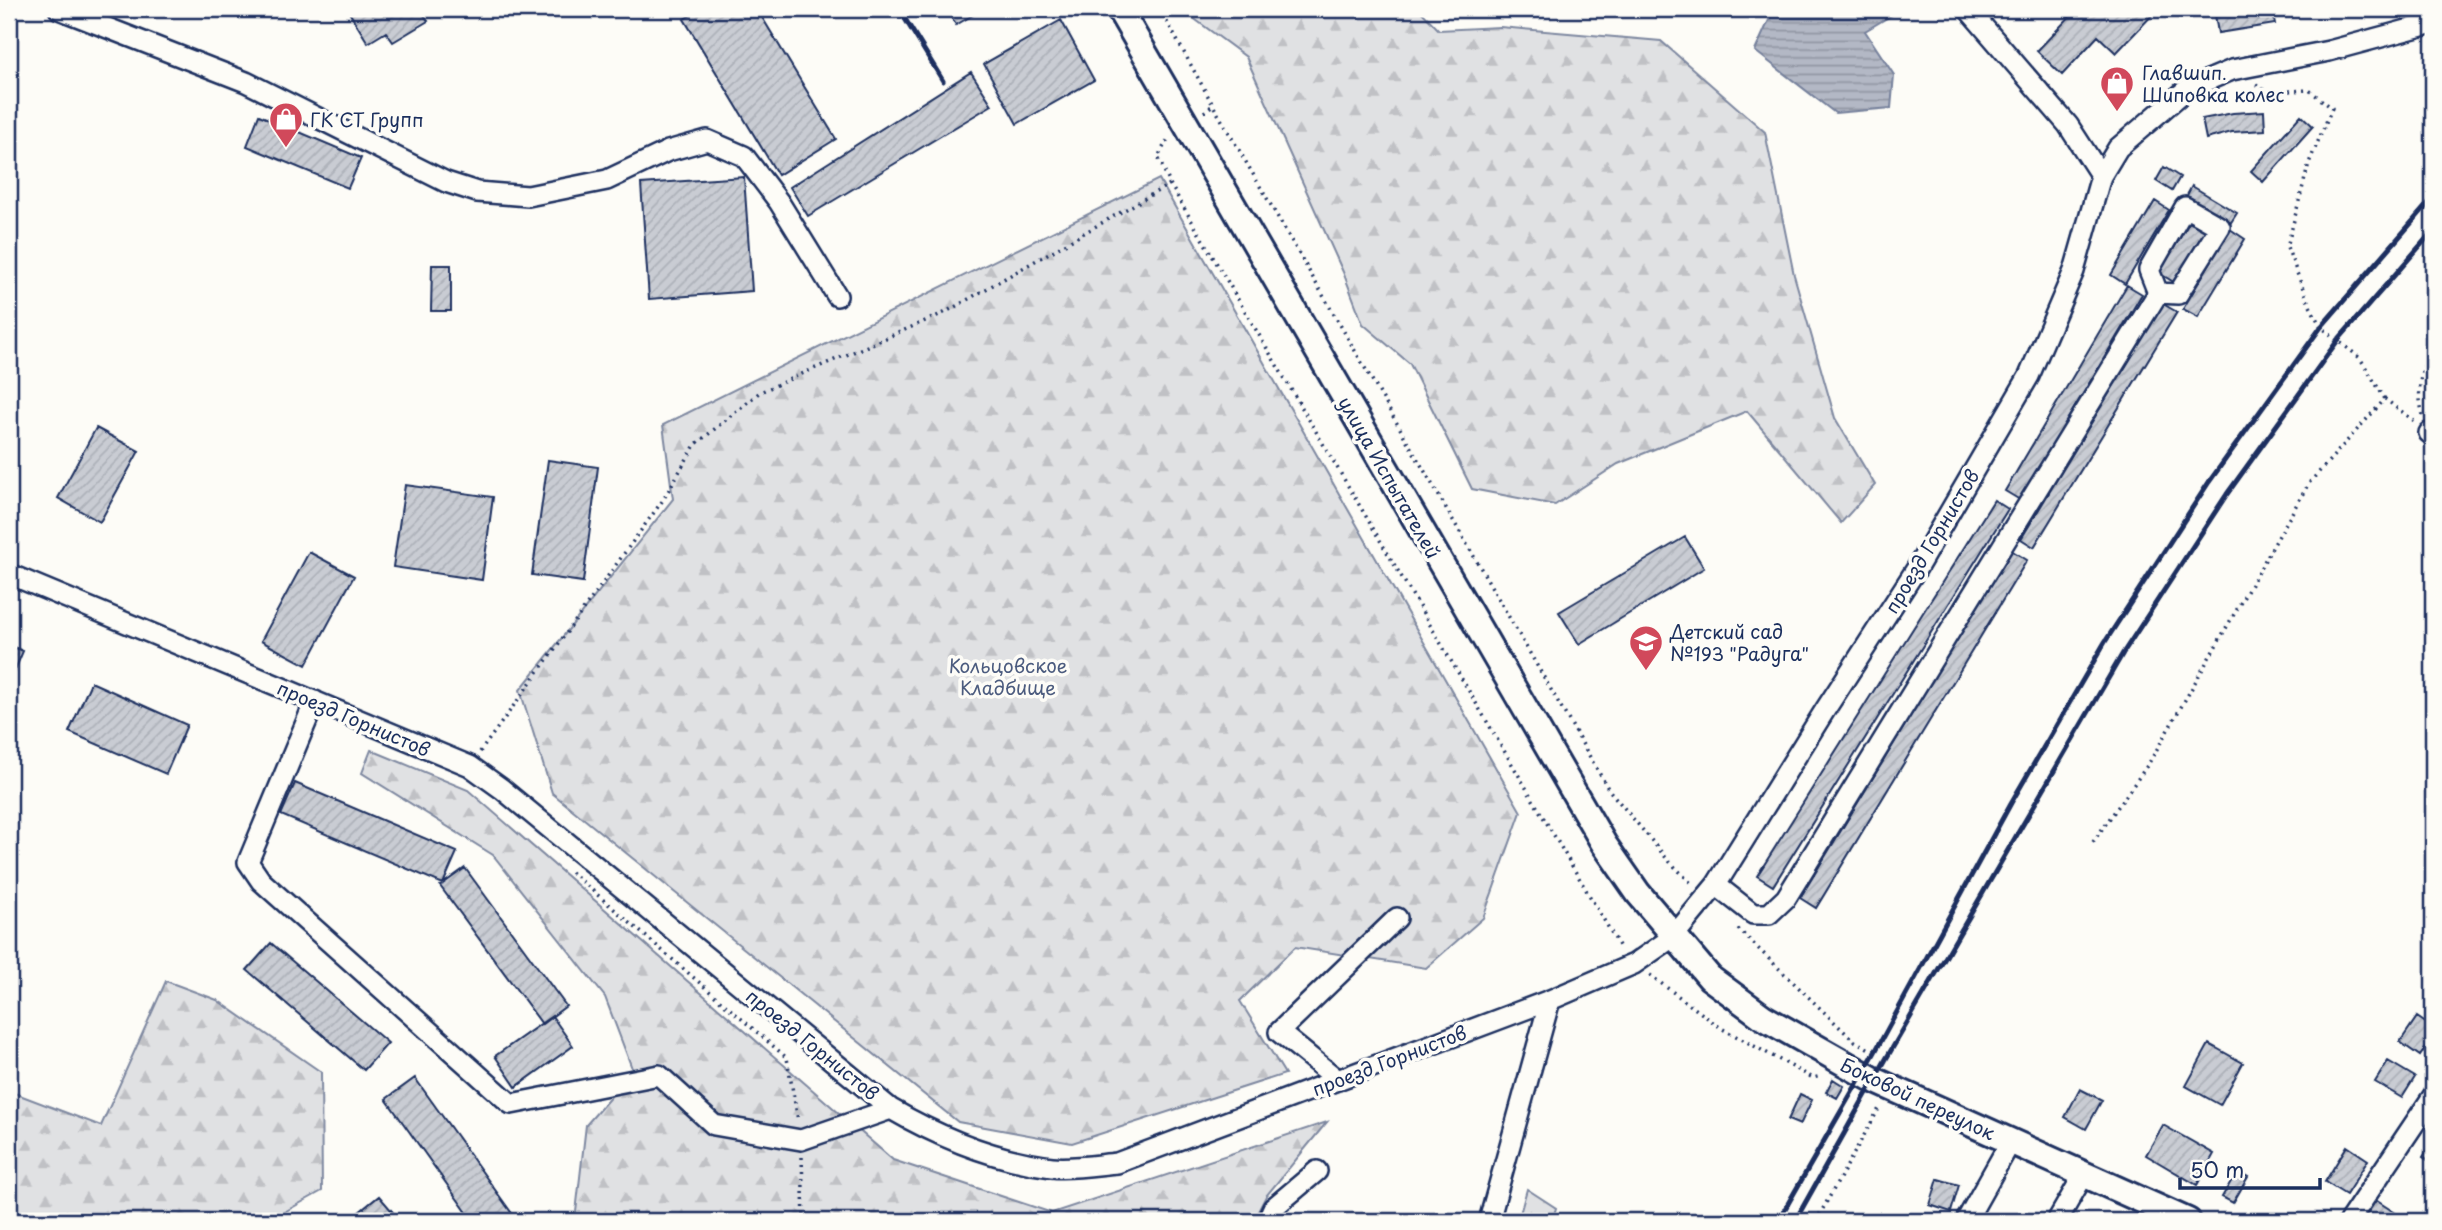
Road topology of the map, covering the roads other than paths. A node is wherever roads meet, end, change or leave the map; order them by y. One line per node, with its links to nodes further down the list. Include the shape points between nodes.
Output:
1 (59, 9): 7 (street, via 246,82 446,182 477,192 527,196 607,180 668,151 707,140 744,156 779,202)
2 (1119, 9): 12 (main road, улица Испытателей, via 1604,844)
3 (1968, 9): 5 (street, via 2068,125)
4 (2433, 23): 5 (street, проезд Горнистов, via 2329,51 2232,70 2187,89 2118,148)
5 (2101, 176): 10 (street, проезд Горнистов, via 2074,271 2029,376 1917,568)
6 (2158, 293): 10 (street, via 1786,898 1769,914 1753,914)
7 (837, 296)
8 (9, 574): 9 (street, проезд Горнистов)
9 (315, 701): 16 (street, проезд Горнистов, via 470,766); 16 (street, via 248,862 261,881 511,1104 659,1075 714,1125 801,1140)
10 (1711, 892): 12 (street, проезд Горнистов)
11 (1397, 918): 14 (street, via 1279,1032)
12 (1674, 937): 13 (street, проезд Горнистов, via 1634,964); 17 (main road, Боковой переулок, via 1710,978 1762,1017 1862,1074)
13 (1550, 1000): 14 (street, проезд Горнистов); 21 (street)
14 (1338, 1080): 16 (street, проезд Горнистов, via 1116,1163 1054,1167 981,1153)
15 (2433, 1096): 25 (street)
16 (891, 1109)
17 (2011, 1141): 19 (main road, Боковой переулок); 22 (street)
18 (1317, 1171): 20 (street, via 1273,1208)
19 (2083, 1176): 23 (street); 24 (main road, Боковой переулок)
20 (1267, 1221)
21 (1489, 1221)
22 (1966, 1221)
23 (2057, 1221)
24 (2188, 1221)
25 (2349, 1221)

